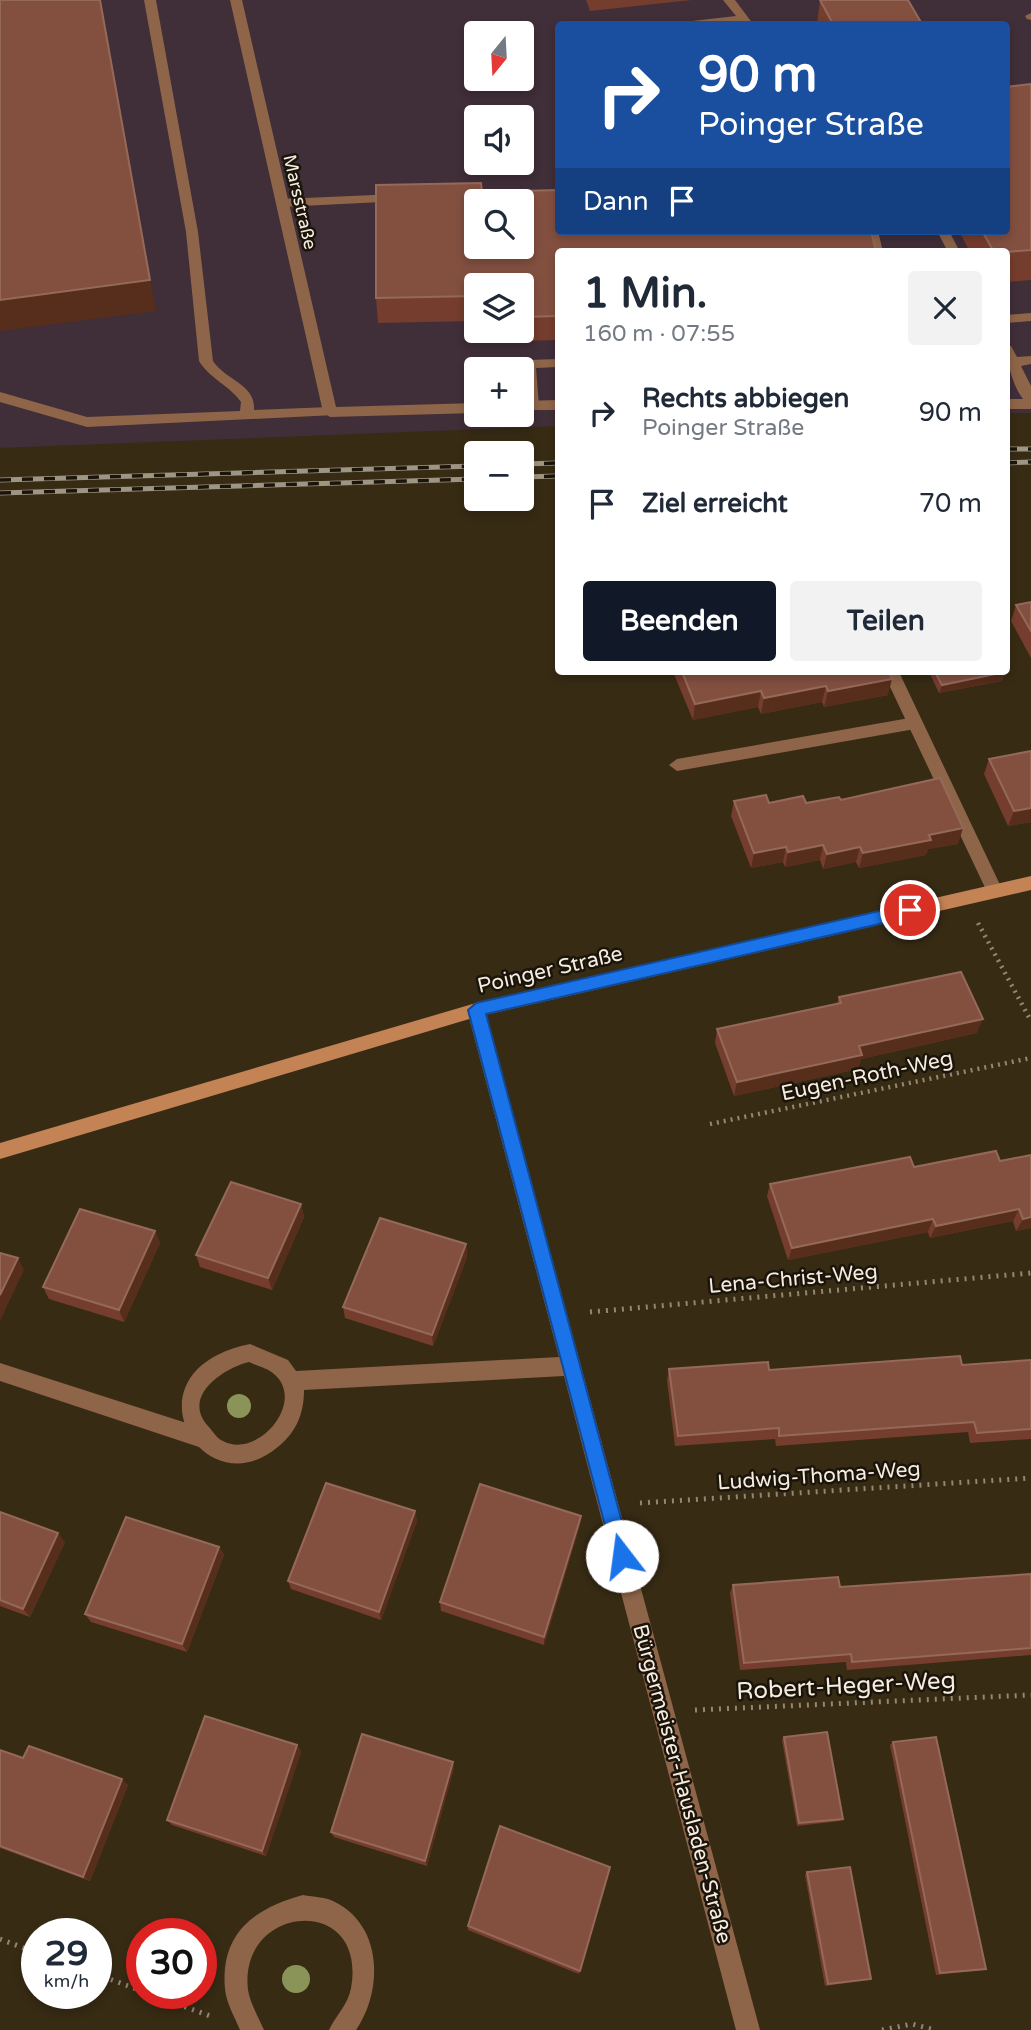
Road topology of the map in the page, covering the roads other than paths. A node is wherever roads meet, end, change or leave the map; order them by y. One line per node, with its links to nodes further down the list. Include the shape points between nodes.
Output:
1 (150, 0): 20 (street, via 192,232 206,361 221,379 239,389 248,401)
2 (236, 0): 6 (street, Marsstraße)
3 (729, 0): 4 (street)
4 (743, 21)
5 (408, 198): 6 (street)
6 (282, 203): 19 (street, Marsstraße)
7 (1031, 317): 8 (street)
8 (1010, 319)
9 (1010, 356): 10 (street); 14 (street)
10 (1031, 360)
11 (555, 363): 12 (street)
12 (534, 364)
13 (0, 397): 20 (street, via 88,422)
14 (1031, 402): 15 (street)
15 (1010, 404)
16 (555, 405): 17 (street)
17 (534, 406)
18 (464, 408): 19 (street)
19 (330, 412): 20 (street)
20 (247, 415)
21 (892, 675): 22 (street)
22 (915, 723): 23 (street); 25 (street)
23 (677, 765)
24 (1031, 883): 25 (street, Poinger Straße)
25 (995, 891): 26 (street, Poinger Straße)
26 (476, 1010): 27 (street, Poinger Straße); 28 (street, Bürgermeister-Hausladen-Straße)
27 (0, 1151)
28 (571, 1366): 30 (street); 34 (street, Bürgermeister-Hausladen-Straße)
29 (0, 1372): 31 (street)
30 (291, 1381): 31 (street, via 294,1411 288,1426 263,1449 230,1453); 31 (street, via 268,1357 232,1355 216,1363 193,1391 190,1408)
31 (202, 1438)
32 (252, 2030): 33 (street, via 241,2012 237,1965 246,1942 261,1923 279,1911 299,1906 337,1916 362,1951 361,1998)
33 (341, 2030)
34 (748, 2030)

